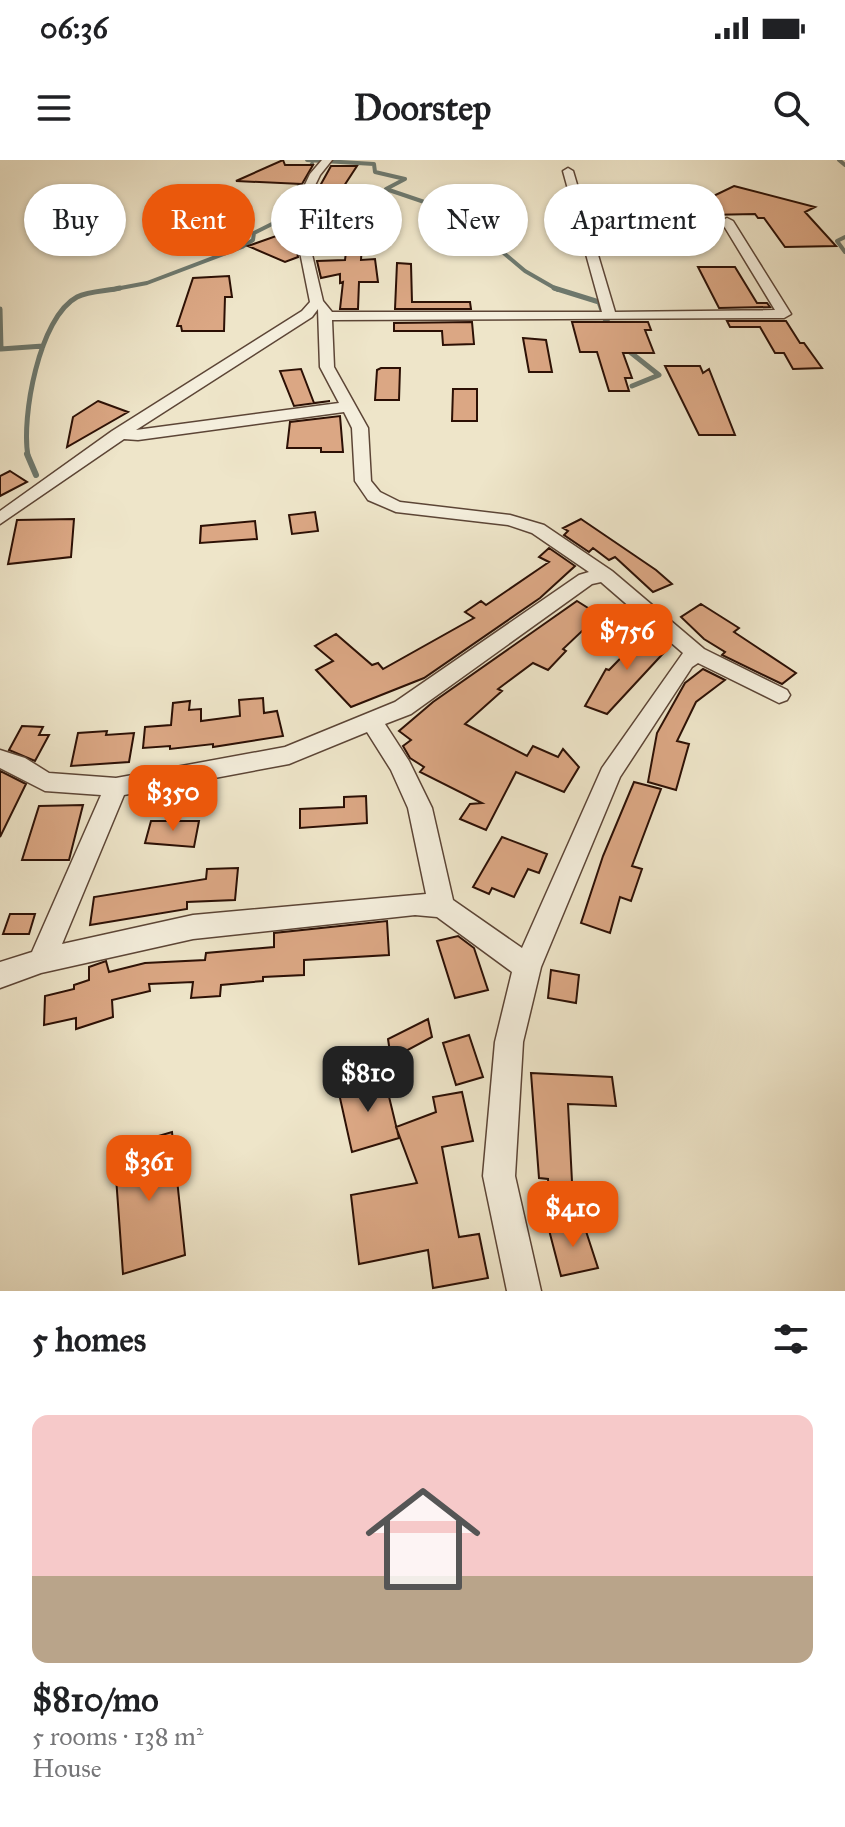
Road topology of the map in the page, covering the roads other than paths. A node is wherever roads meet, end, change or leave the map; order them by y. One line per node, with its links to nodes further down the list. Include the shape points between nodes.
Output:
1 (327, 160): 4 (street, via 297,212)
2 (568, 171): 5 (street)
3 (727, 221): 5 (street, via 784,314)
4 (321, 309): 5 (street); 6 (street, via 327,367); 7 (street)
5 (610, 316)
6 (347, 407): 7 (street); 9 (street, via 360,428 363,481 383,503 524,523)
7 (117, 434): 8 (street)
8 (0, 519)
9 (605, 575): 10 (street); 12 (street, via 586,579 403,708)
10 (697, 654): 11 (street); 17 (street, via 685,662 610,774)
11 (779, 695)
12 (372, 722): 14 (street, via 289,755); 15 (street, via 420,808)
13 (0, 759): 14 (street, via 45,782)
14 (116, 787): 16 (street)
15 (442, 906): 16 (street, via 415,904 193,927); 17 (street)
16 (41, 961): 18 (street)
17 (527, 967): 19 (street, via 509,1042 499,1176)
18 (0, 975)
19 (524, 1291)

